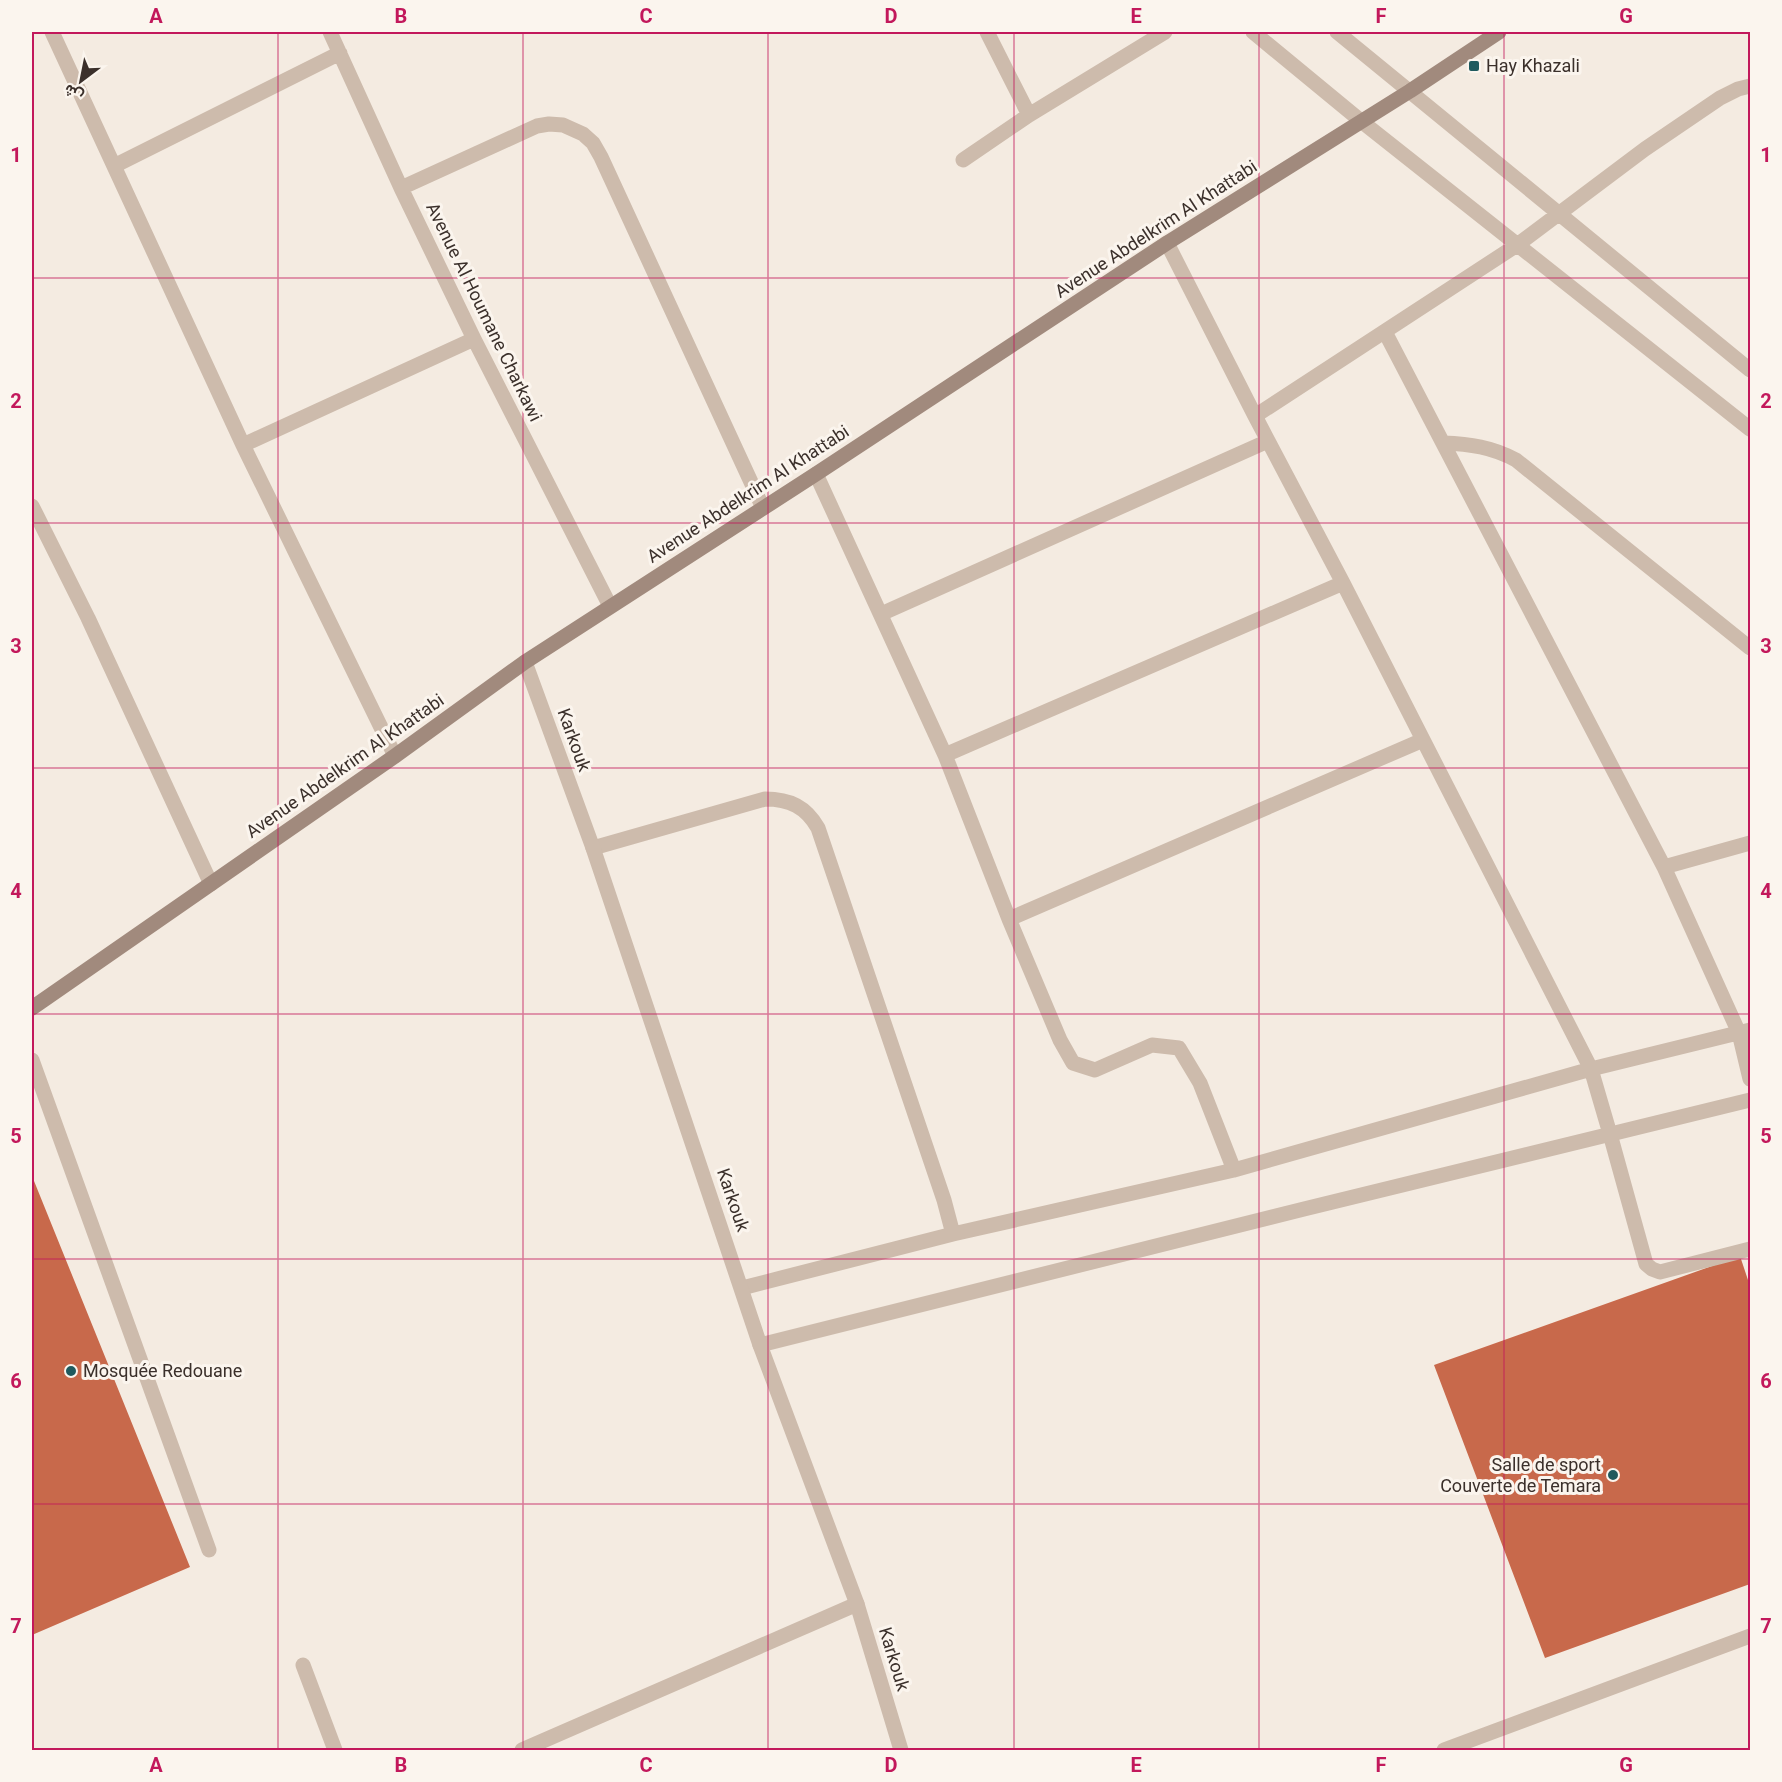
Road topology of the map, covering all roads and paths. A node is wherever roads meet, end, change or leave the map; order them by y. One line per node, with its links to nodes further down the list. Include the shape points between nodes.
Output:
1 (52, 32): 14 (street)
2 (330, 32): 8 (street, Avenue Al Houmane Charkawi)
3 (987, 32): 11 (street)
4 (1164, 32): 11 (street)
5 (1253, 32): 12 (street)
6 (1336, 32): 10 (street)
7 (1499, 32): 10 (main road, Avenue Abdelkrim Al Khattabi)
8 (340, 53): 14 (street); 15 (street, Avenue Al Houmane Charkawi)
9 (1750, 86): 16 (street, via 1720,98)
10 (1410, 92): 12 (main road, Avenue Abdelkrim Al Khattabi); 16 (street)
11 (1029, 115): 13 (street)
12 (1360, 121): 17 (main road, Avenue Abdelkrim Al Khattabi); 18 (street)
13 (963, 160)
14 (114, 166): 26 (street)
15 (401, 188): 20 (street, Avenue Al Houmane Charkawi); 29 (street, via 537,126 563,125 583,134 601,157)
16 (1558, 213): 18 (street); 21 (street)
17 (1167, 243): 22 (street); 27 (main road, Avenue Abdelkrim Al Khattabi)
18 (1517, 245): 19 (street); 23 (street)
19 (1384, 332): 22 (street); 25 (street)
20 (474, 339): 26 (street); 31 (street, Avenue Al Houmane Charkawi)
21 (1750, 370)
22 (1255, 416): 24 (street)
23 (1750, 429)
24 (1268, 441): 30 (street); 32 (street)
25 (1443, 443): 33 (street, via 1479,446 1516,460); 40 (street)
26 (243, 445): 37 (street)
27 (816, 474): 29 (main road, Avenue Abdelkrim Al Khattabi); 32 (street)
28 (32, 506): 41 (street)
29 (763, 508): 31 (main road, Avenue Abdelkrim Al Khattabi)
30 (1343, 583): 35 (street); 36 (street)
31 (610, 606): 34 (main road, Avenue Abdelkrim Al Khattabi)
32 (880, 614): 36 (street)
33 (1750, 648)
34 (525, 662): 37 (main road, Avenue Abdelkrim Al Khattabi); 39 (street, Karkouk)
35 (1423, 740): 42 (street); 46 (street)
36 (945, 754): 42 (street)
37 (395, 756): 41 (main road, Avenue Abdelkrim Al Khattabi)
38 (1750, 843): 40 (street)
39 (593, 848): 51 (street, via 765,799 791,801 812,818); 53 (street, Karkouk)
40 (1664, 867): 44 (street)
41 (211, 884): 43 (main road, Avenue Abdelkrim Al Khattabi)
42 (1009, 919): 50 (street, via 1073,1063 1095,1070 1152,1046 1179,1048 1200,1083)
43 (32, 1008)
44 (1745, 1031): 46 (street); 47 (street)
45 (32, 1060): 55 (street)
46 (1590, 1069): 49 (street); 50 (street)
47 (1750, 1078)
48 (1750, 1100): 49 (street)
49 (1610, 1134): 52 (street, via 1646,1264 1652,1269 1660,1272); 54 (street)
50 (1234, 1170): 51 (street)
51 (953, 1234): 53 (street)
52 (1750, 1248)
53 (742, 1288): 54 (street, Karkouk)
54 (760, 1345): 56 (street, Karkouk)
55 (209, 1550)
56 (857, 1604): 60 (street); 61 (street, Karkouk)
57 (1750, 1636): 62 (street)
58 (303, 1665): 59 (street)
59 (335, 1750)
60 (522, 1750)
61 (900, 1750)
62 (1444, 1750)

